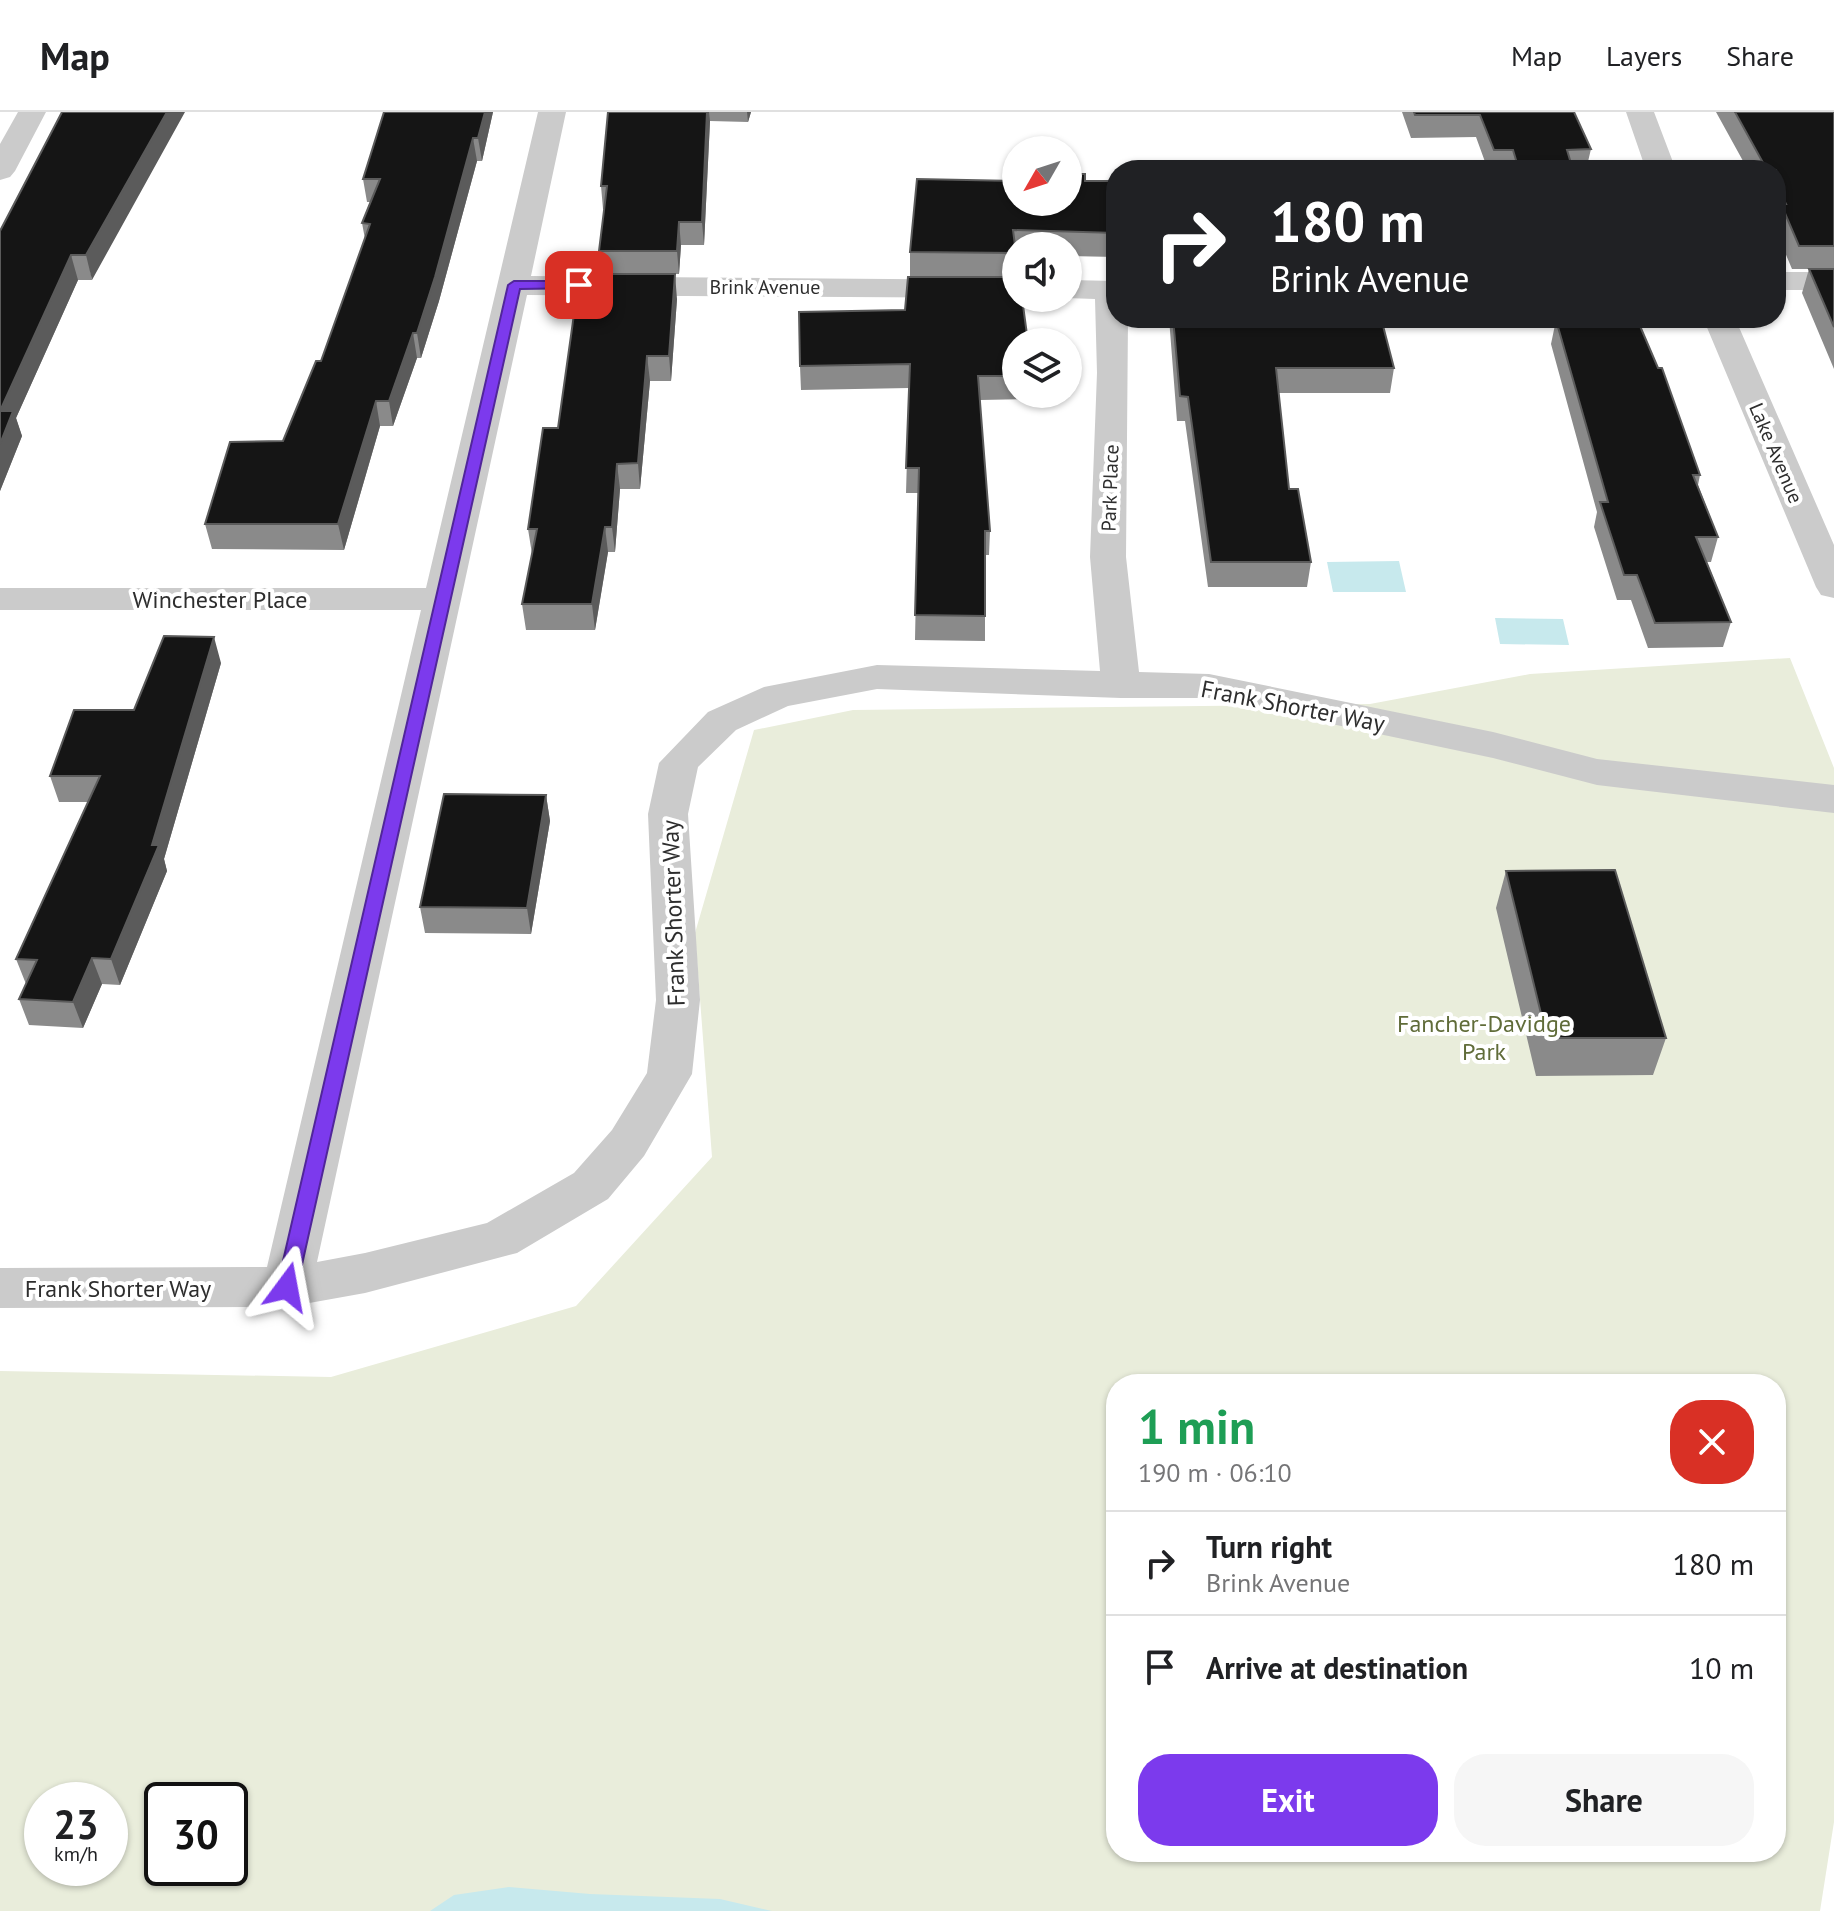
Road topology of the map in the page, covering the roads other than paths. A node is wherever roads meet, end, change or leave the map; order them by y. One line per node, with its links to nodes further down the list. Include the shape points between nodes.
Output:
1 (32, 112): 5 (street)
2 (552, 112): 8 (street)
3 (1640, 112): 4 (street)
4 (1657, 160)
5 (0, 171)
6 (1786, 281): 7 (street)
7 (1834, 281)
8 (514, 285): 9 (street, Brink Avenue); 16 (street)
9 (1002, 289)
10 (1082, 289): 11 (street)
11 (1106, 290)
12 (1113, 328): 17 (street, Park Place, via 1108,557)
13 (1723, 328): 14 (street, Lake Avenue)
14 (1834, 587)
15 (0, 599): 16 (street, Winchester Place)
16 (441, 599): 19 (street)
17 (1121, 686): 18 (street, Frank Shorter Way, via 1209,686 1597,772); 19 (street, Frank Shorter Way, via 877,677 778,696 722,721 679,763 668,814 678,1000 669,1074 628,1143 591,1186 500,1239)
18 (1834, 799)
19 (287, 1287): 20 (street, Frank Shorter Way)
20 (0, 1288)

